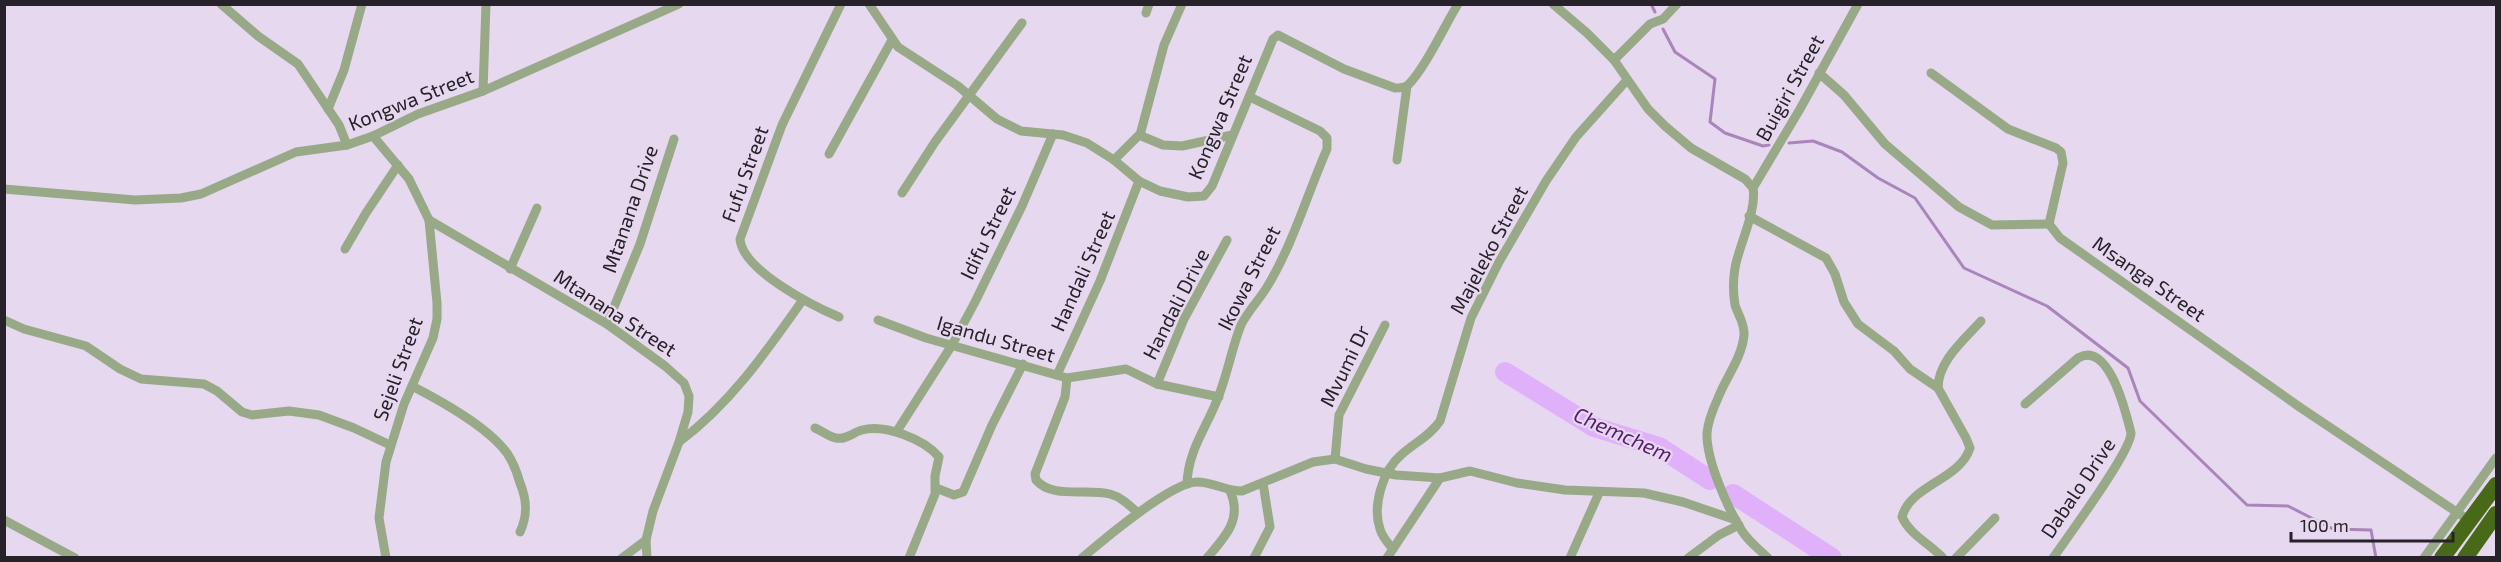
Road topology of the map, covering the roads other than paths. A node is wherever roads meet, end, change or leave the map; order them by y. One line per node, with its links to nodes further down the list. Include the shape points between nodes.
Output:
1 (221, 4): 22 (street, via 298,64)
2 (362, 4): 22 (street, via 344,70)
3 (486, 4): 19 (street)
4 (679, 4): 19 (street, Kongwa Street)
5 (842, 4): 44 (street, Fufu Street, via 782,125 740,239 745,255)
6 (869, 4): 13 (street, Kongwa Street)
7 (1182, 4): 24 (street, via 1164,45)
8 (1458, 4): 18 (street)
9 (1553, 4): 14 (street)
10 (1677, 4): 14 (street)
11 (1858, 4): 15 (street, Buigiri Street)
12 (1022, 23): 20 (street)
13 (892, 40): 20 (street, Kongwa Street, via 911,58); 29 (street)
14 (1614, 60): 17 (street)
15 (1819, 73): 34 (street, Buigiri Street); 40 (street, via 1844,95 1885,144 1959,207 1992,225)
16 (1931, 74): 40 (street, via 2008,129 2061,152 2063,163)
17 (1627, 80): 34 (street, via 1648,109 1682,141 1745,179); 66 (street, Majeleko Street, via 1576,137 1545,181 1499,262 1471,318 1440,421)
18 (1407, 86): 21 (street, Kongwa Street, via 1395,88 1363,76 1278,35); 31 (street)
19 (483, 91): 26 (street, Kongwa Street, via 418,114)
20 (970, 96): 23 (street, Kongwa Street, via 1008,126); 36 (street)
21 (1250, 97): 25 (street, Kongwa Street); 58 (street, Ikowa Street, via 1320,131 1327,138 1327,149 1299,221 1267,287 1243,321)
22 (328, 108): 28 (street)
23 (1053, 134): 30 (street, Kongwa Street, via 1082,141); 51 (street, Idifu Street, via 1022,206)
24 (1140, 135): 25 (street, via 1163,145 1182,146); 30 (street)
25 (1232, 135): 33 (street, Kongwa Street, via 1216,178 1204,196 1160,191)
26 (373, 136): 28 (street, Kongwa Street); 32 (street, Sejeli Street)
27 (674, 139): 49 (street, Mtanana Drive, via 640,244)
28 (347, 145): 35 (street, Kongwa Street, via 296,152 216,189 181,198 135,201)
29 (829, 154)
30 (1114, 160): 33 (street, Kongwa Street)
31 (1397, 160)
32 (399, 165): 39 (street, Sejeli Street); 42 (street)
33 (1139, 181): 53 (street, Handali Street, via 1100,281)
34 (1753, 188): 38 (street)
35 (4, 189)
36 (902, 193)
37 (537, 208): 43 (street)
38 (1749, 216): 57 (street, via 1823,256 1833,268 1844,302 1858,324); 79 (street, via 1735,269 1734,290 1744,337 1707,431 1711,457)
39 (429, 220): 43 (street, Mtanana Street); 56 (street, Sejeli Street, via 437,319)
40 (2049, 224): 76 (street, Msanga Street, via 2060,238 2152,304)
41 (1227, 240): 55 (street, Handali Drive, via 1185,319)
42 (345, 249)
43 (510, 269): 49 (street, Mtanana Street)
44 (802, 301): 45 (street, Fufu Street); 62 (street, via 734,391)
45 (839, 317)
46 (4, 320): 63 (street, via 86,346 141,379 204,384 242,412 319,415)
47 (878, 320): 51 (street, Igandu Street)
48 (1981, 321): 57 (street, via 1943,367)
49 (607, 324): 62 (street, Mtanana Street, via 670,369 686,386 689,403)
50 (1385, 325): 64 (street, Mvumi Dr, via 1339,415)
51 (952, 345): 52 (street, Igandu Street); 61 (street, Idifu Street)
52 (1023, 364): 53 (street, Igandu Street); 71 (street, via 963,492 954,495)
53 (1057, 375): 54 (street, Igandu Street)
54 (1067, 378): 55 (street, via 1120,368); 74 (street, Igandu Street, via 1065,397 1036,480 1048,490 1108,494 1120,498)
55 (1157, 384): 58 (street)
56 (412, 386): 63 (street, Sejeli Street); 80 (street, via 489,435 507,454 526,503)
57 (1938, 388): 94 (street, via 1970,448 1961,462 1909,502 1902,517 1910,530)
58 (1218, 397): 69 (street, Ikowa Street, via 1195,442 1187,467)
59 (2025, 404): 96 (street, Dabalo Drive, via 2078,358 2089,354 2098,358 2110,373 2131,433 2119,461)
60 (815, 428): 61 (street, via 835,438 876,428)
61 (897, 431): 71 (street, via 939,457)
62 (679, 442): 81 (street, Mtanana Street, via 661,486)
63 (390, 445): 84 (street, Sejeli Street, via 379,508)
64 (1335, 459): 66 (street); 68 (street, via 1313,462)
65 (2496, 459): 76 (street)
66 (1385, 473): 67 (street); 82 (street, via 1379,526)
67 (1440, 478): 73 (street, via 1476,471 1517,483); 82 (street)
68 (1263, 483): 72 (street); 90 (street, via 1270,527)
69 (1187, 484): 72 (street, via 1197,482); 74 (street)
70 (2496, 485): 76 (highway)
71 (936, 488): 87 (street)
72 (1230, 491): 89 (street, via 1236,506 1233,522)
73 (1599, 493): 79 (street, via 1670,498); 91 (street)
74 (1138, 513): 88 (street)
75 (2496, 514): 99 (highway)
76 (2464, 516): 97 (street); 98 (highway)
77 (1995, 518): 95 (street)
78 (4, 520): 83 (street)
79 (1738, 523): 92 (street); 93 (street)
80 (520, 532)
81 (646, 540): 85 (street); 86 (street, Mtanana Street)
82 (1390, 553)
83 (75, 558)
84 (386, 558)
85 (621, 558)
86 (647, 558)
87 (909, 558)
88 (1082, 558)
89 (1207, 558)
90 (1254, 558)
91 (1570, 558)
92 (1688, 558)
93 (1768, 558)
94 (1943, 558)
95 (1956, 558)
96 (2053, 558)
97 (2424, 558)
98 (2442, 558)
99 (2466, 558)

